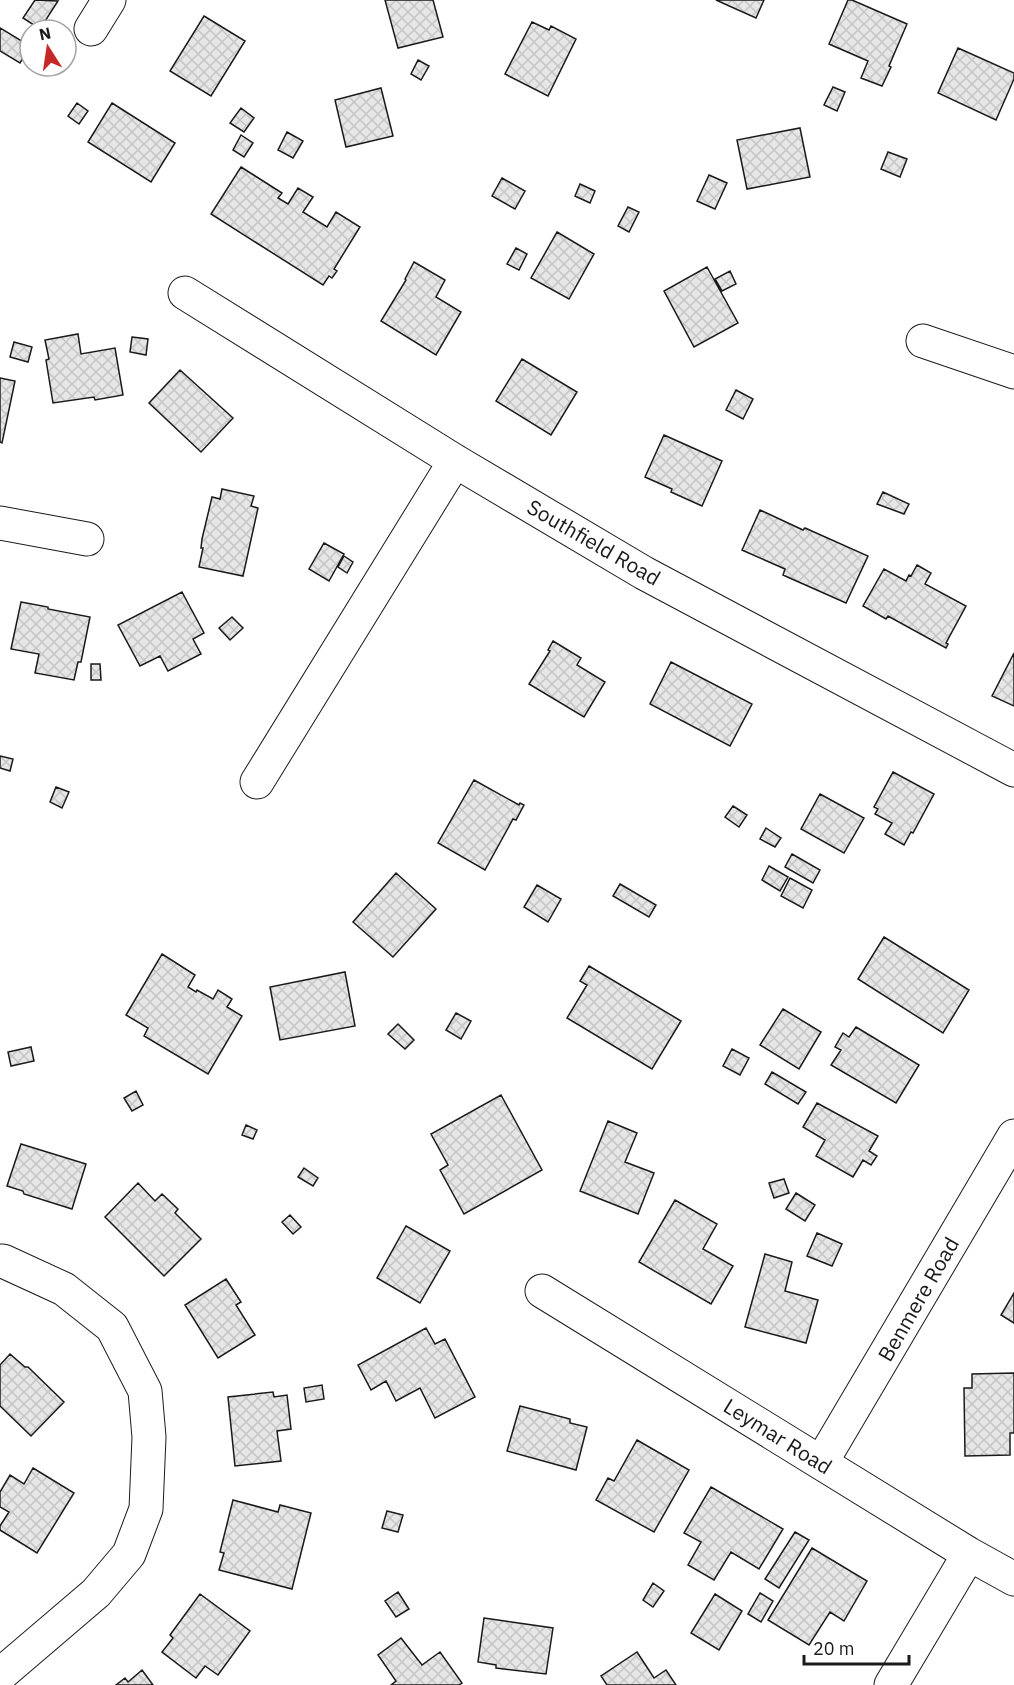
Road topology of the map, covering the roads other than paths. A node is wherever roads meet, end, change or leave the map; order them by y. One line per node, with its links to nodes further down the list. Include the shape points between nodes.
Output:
1 (109, 0): 2 (street)
2 (91, 29)
3 (185, 293): 6 (street, Southfield Road)
4 (923, 341): 5 (street)
5 (1014, 372)
6 (455, 461): 9 (street, Southfield Road, via 644,573); 10 (street)
7 (0, 523): 8 (street)
8 (87, 539)
9 (1014, 770)
10 (256, 782)
11 (1014, 1136): 14 (street, Benmere Road)
12 (0, 1261): 17 (street, via 64,1289 112,1327 145,1391 149,1437 146,1509 129,1554 96,1593)
13 (542, 1291): 14 (street, Leymar Road)
14 (821, 1463): 15 (street, Leymar Road)
15 (969, 1554): 16 (street, Leymar Road); 18 (street, via 928,1642)
16 (1014, 1579)
17 (0, 1675)
18 (891, 1685)

